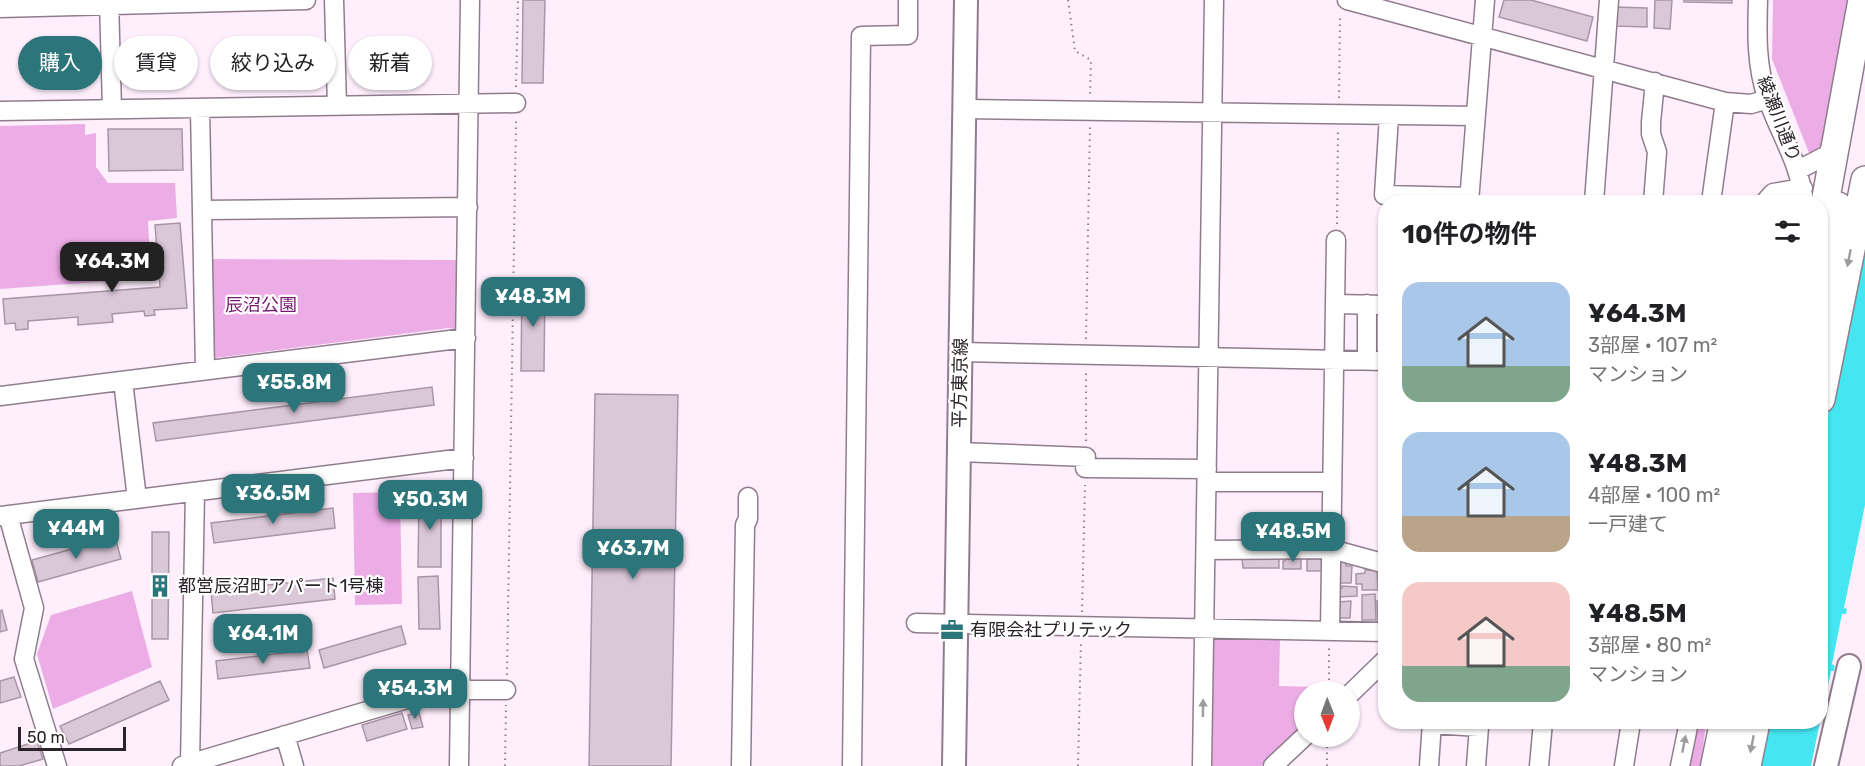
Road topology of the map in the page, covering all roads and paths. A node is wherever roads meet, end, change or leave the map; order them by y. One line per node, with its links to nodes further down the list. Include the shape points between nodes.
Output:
1 (306, 0): 15 (street)
2 (334, 0): 25 (street)
3 (471, 0): 24 (street)
4 (518, 0): 23 (path)
5 (908, 0): 104 (street, via 908,35 861,36)
6 (966, 0): 28 (main road, 平方東京線)
7 (1068, 0): 30 (path, via 1075,51 1091,60)
8 (1214, 0): 31 (street)
9 (1347, 0): 17 (street)
10 (1485, 0): 17 (street)
11 (1609, 0): 18 (street)
12 (1758, 0): 21 (street, 綾瀬川通り, via 1759,62)
13 (1856, 0): 34 (street, via 1829,154)
14 (1862, 0): 44 (highway)
15 (109, 2): 16 (street); 27 (street)
16 (0, 8)
17 (1482, 36): 18 (street); 33 (street)
18 (1604, 69): 20 (street); 38 (street)
19 (1865, 78): 48 (highway)
20 (1655, 82): 22 (street); 39 (street, via 1651,122 1657,152)
21 (1768, 99): 22 (street, via 1751,104); 34 (street, 綾瀬川通り)
22 (1725, 102): 40 (street)
23 (516, 103): 24 (street); 86 (path)
24 (468, 104): 25 (street); 45 (street)
25 (337, 106): 26 (street)
26 (200, 108): 27 (street); 46 (street)
27 (112, 109): 29 (street)
28 (965, 109): 30 (street); 53 (main road, 平方東京線)
29 (0, 111)
30 (1090, 112): 31 (street); 54 (path)
31 (1213, 113): 32 (street); 55 (street)
32 (1389, 116): 33 (street); 36 (street)
33 (1475, 116): 37 (street)
34 (1798, 170): 43 (street, 綾瀬川通り)
35 (1865, 180): 59 (highway, one-way to 59)
36 (1384, 195)
37 (1470, 195)
38 (1595, 195)
39 (1654, 195)
40 (1712, 195)
41 (1771, 195): 42 (street)
42 (1793, 195)
43 (1803, 195)
44 (1826, 195)
45 (468, 207): 46 (street); 52 (street)
46 (203, 210): 60 (street)
47 (1336, 240): 49 (street)
48 (1828, 254)
49 (1335, 304): 50 (street); 56 (street)
50 (1367, 304): 51 (street); 57 (street)
51 (1378, 305)
52 (466, 338): 60 (street); 64 (street)
53 (961, 352): 54 (street); 63 (main road, 平方東京線)
54 (1086, 356): 55 (street); 65 (path)
55 (1209, 358): 56 (street); 66 (street)
56 (1334, 360): 57 (street); 67 (street)
57 (1367, 360): 58 (street)
58 (1378, 361)
59 (1828, 364)
60 (205, 370): 61 (street)
61 (123, 381): 62 (street); 70 (street)
62 (0, 396)
63 (959, 452): 65 (street); 76 (main road, 平方東京線)
64 (460, 459): 68 (street); 85 (street)
65 (1085, 462): 66 (street); 77 (path)
66 (1207, 476): 67 (street); 73 (street)
67 (1332, 482): 72 (street)
68 (195, 492): 70 (street); 98 (street)
69 (748, 497): 103 (street)
70 (136, 499): 71 (street)
71 (4, 516): 99 (street, via 34,608 24,660)
72 (1331, 549): 73 (street); 74 (street); 79 (street)
73 (1206, 550): 78 (street)
74 (1378, 562)
75 (916, 623): 76 (street)
76 (956, 623): 77 (street); 105 (main road, 平方東京線)
77 (1082, 627): 78 (street); 106 (path)
78 (1205, 630): 79 (street); 107 (street, one-way to 78)
79 (1330, 631): 80 (street); 83 (path)
80 (1378, 632)
81 (1378, 667): 84 (street)
82 (1857, 667): 118 (main road)
83 (1329, 681)
84 (1360, 684)
85 (458, 686): 86 (street); 95 (street); 101 (street)
86 (506, 690): 102 (path)
87 (1432, 729): 110 (street)
88 (1479, 729): 111 (street)
89 (1542, 729): 112 (street)
90 (1630, 729): 113 (street)
91 (1688, 729): 114 (street, one-way to 91)
92 (1718, 729): 115 (street)
93 (1732, 729): 116 (highway)
94 (1755, 729): 117 (highway, one-way to 117)
95 (285, 735): 98 (street); 100 (street)
96 (1294, 746): 108 (street)
97 (1327, 747): 109 (path)
98 (186, 765)
99 (57, 766)
100 (294, 766)
101 (459, 766)
102 (505, 766)
103 (741, 766)
104 (852, 766)
105 (954, 766)
106 (1078, 766)
107 (1203, 766)
108 (1273, 766)
109 (1327, 766)
110 (1429, 766)
111 (1476, 766)
112 (1539, 766)
113 (1624, 766)
114 (1680, 766)
115 (1710, 766)
116 (1724, 766)
117 (1747, 766)
118 (1826, 766)

